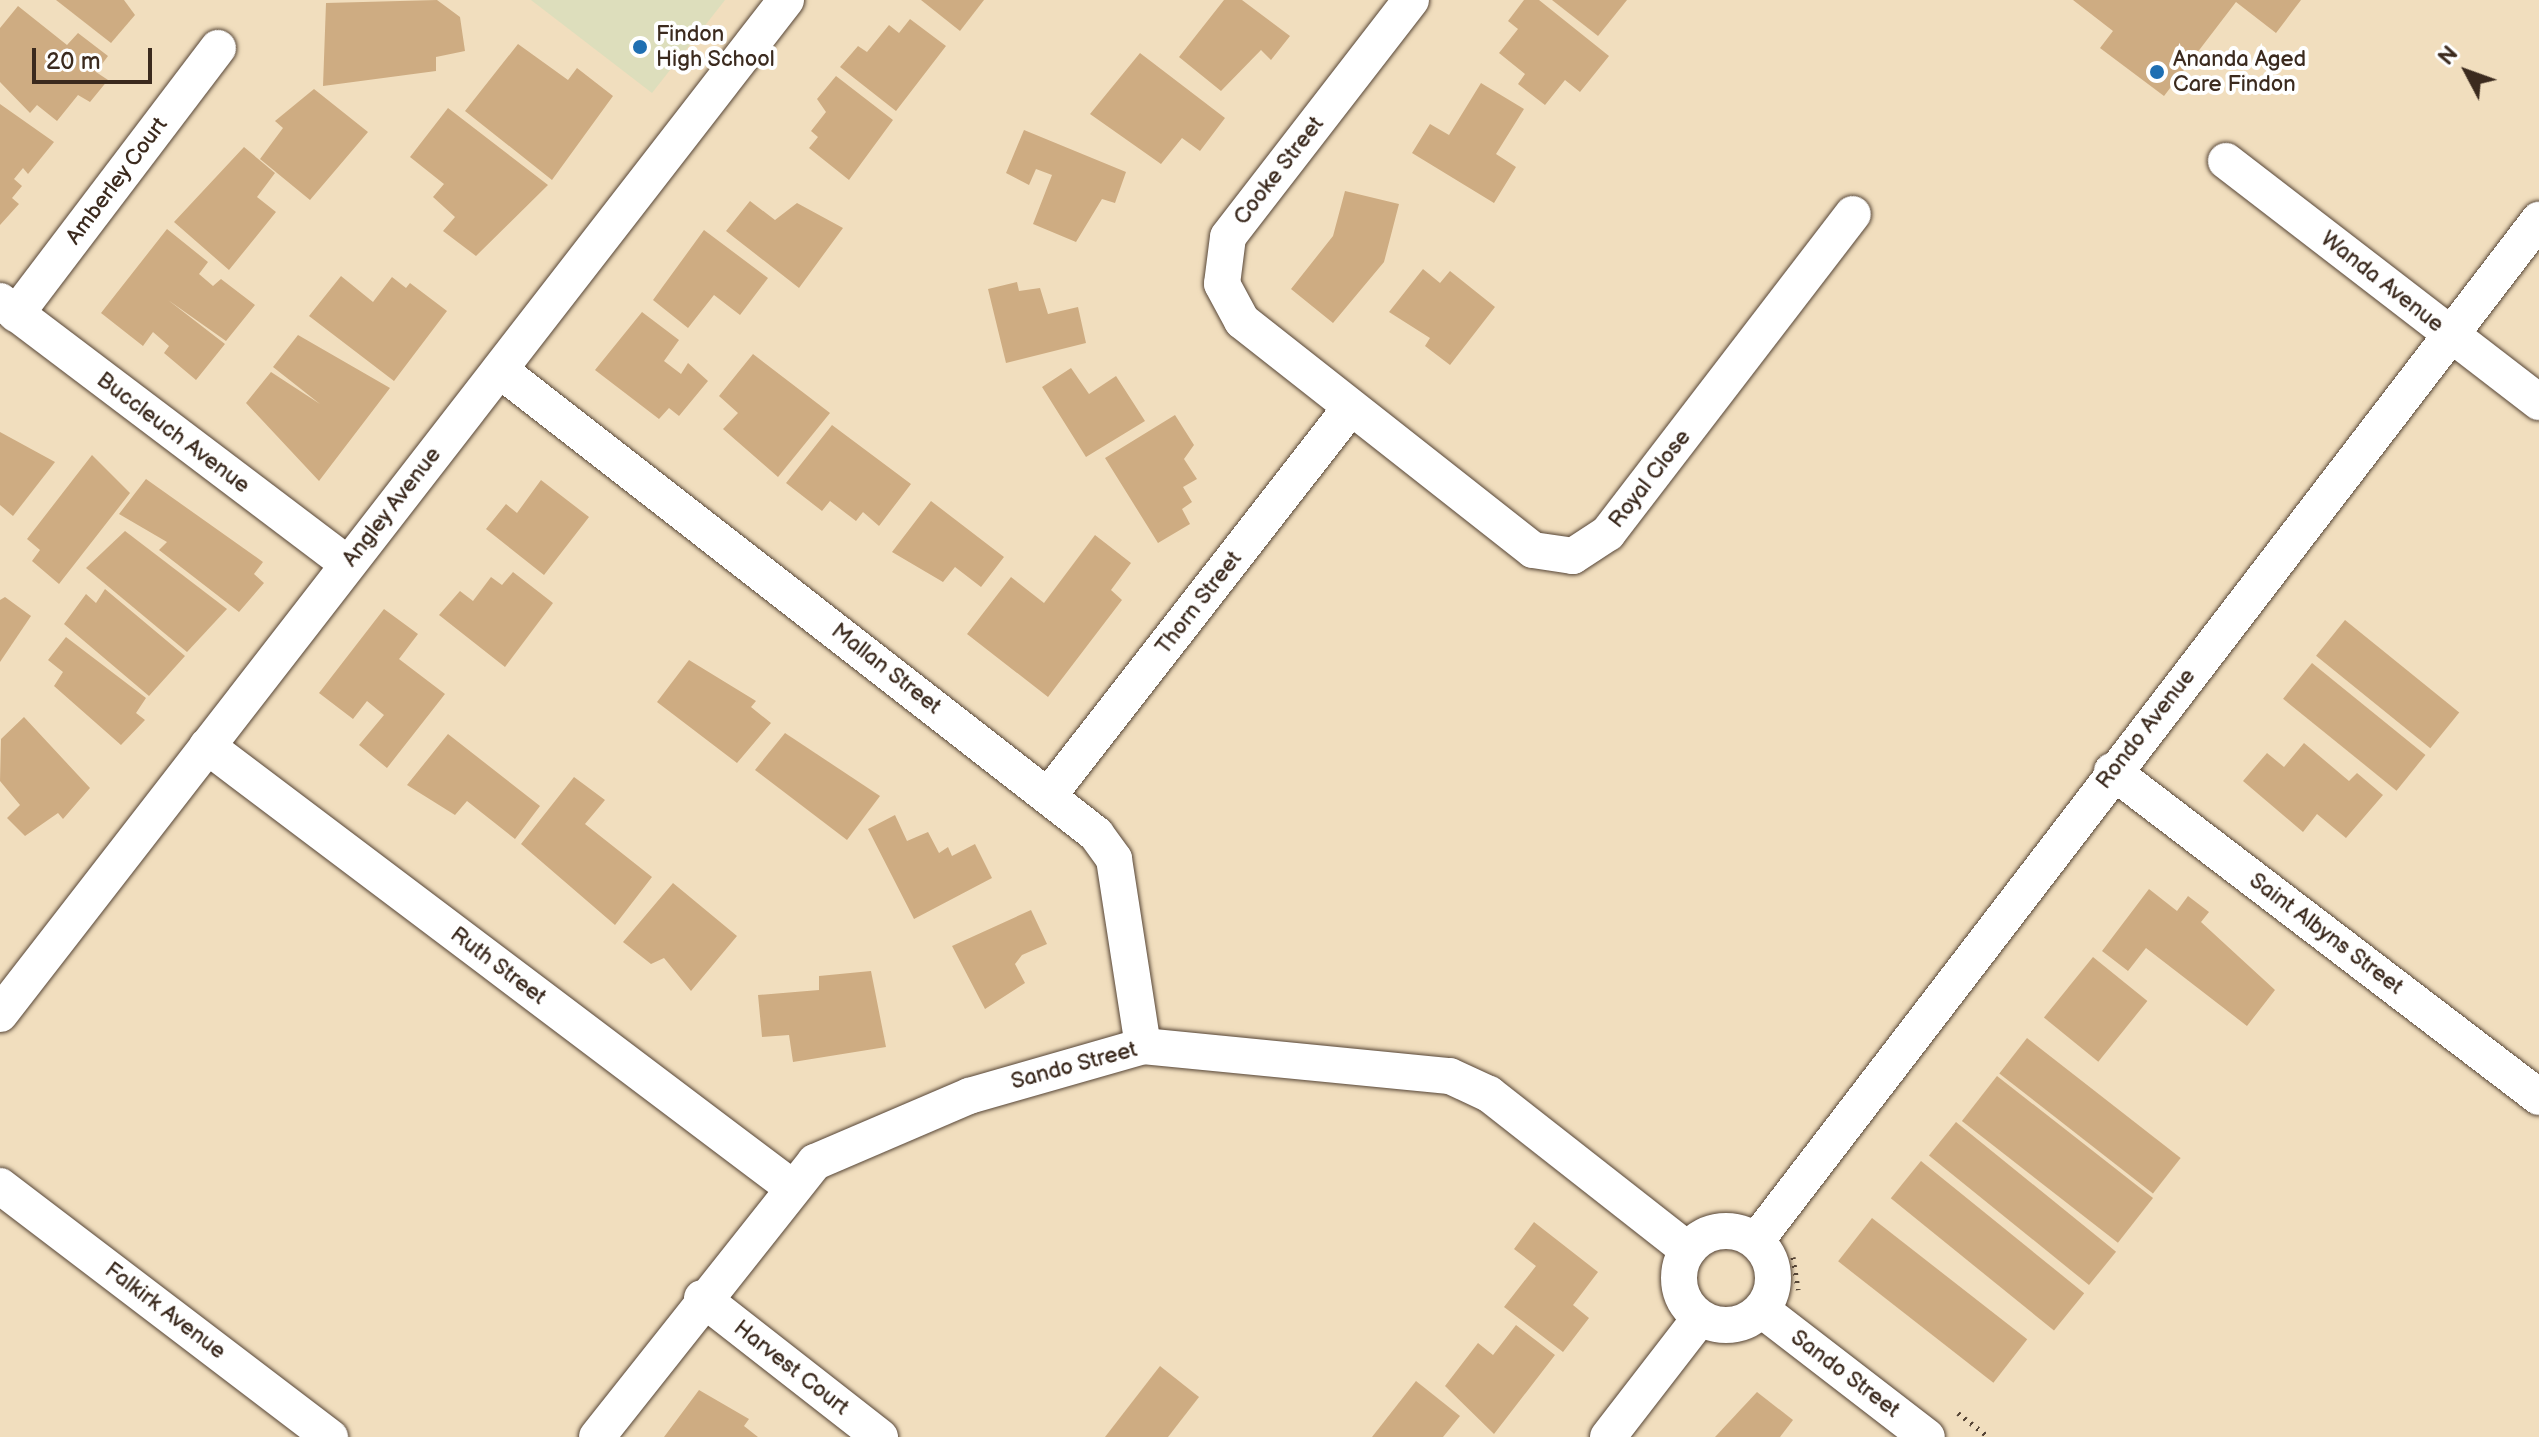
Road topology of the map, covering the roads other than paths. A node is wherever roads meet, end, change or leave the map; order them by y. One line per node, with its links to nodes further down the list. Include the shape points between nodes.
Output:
1 (786, 0): 9 (street, Angley Avenue)
2 (1411, 0): 11 (street, Cooke Street, via 1228,237 1222,284 1242,321)
3 (218, 48): 7 (street, Amberley Court)
4 (2226, 161): 8 (street, Wanda Avenue)
5 (1853, 214): 11 (street, Royal Close, via 1608,533 1573,556 1533,550)
6 (2539, 220): 8 (street, Rondo Avenue)
7 (8, 307): 12 (street, Buccleuch Avenue)
8 (2452, 335): 10 (street, Wanda Avenue); 14 (street, Rondo Avenue)
9 (501, 371): 12 (street, Angley Avenue); 15 (street, Mallan Street)
10 (2539, 402)
11 (1349, 410): 15 (street, Thorn Street)
12 (347, 563): 13 (street, Angley Avenue)
13 (207, 746): 16 (street, Angley Avenue); 20 (street, Ruth Street)
14 (2112, 771): 18 (street, Saint Albyns Street); 21 (street, Rondo Avenue)
15 (1049, 795): 17 (street, Mallan Street, via 1096,834 1114,859)
16 (0, 1014)
17 (1143, 1046): 20 (street, Sando Street, via 969,1096 815,1162); 22 (street, Sando Street, via 1450,1076 1489,1094)
18 (2539, 1097)
19 (0, 1186): 26 (street, Falkirk Avenue)
20 (790, 1186): 23 (street, Sando Street)
21 (1756, 1241): 22 (street, via 1722,1231); 24 (street, via 1774,1276)
22 (1688, 1250): 25 (street, via 1678,1280)
23 (702, 1298): 27 (street, Sando Street); 28 (street, Harvest Court)
24 (1762, 1310): 25 (street, via 1729,1326); 30 (street, Sando Street)
25 (1700, 1318): 29 (street)
26 (330, 1437)
27 (597, 1437)
28 (880, 1437)
29 (1608, 1437)
30 (1927, 1437)

